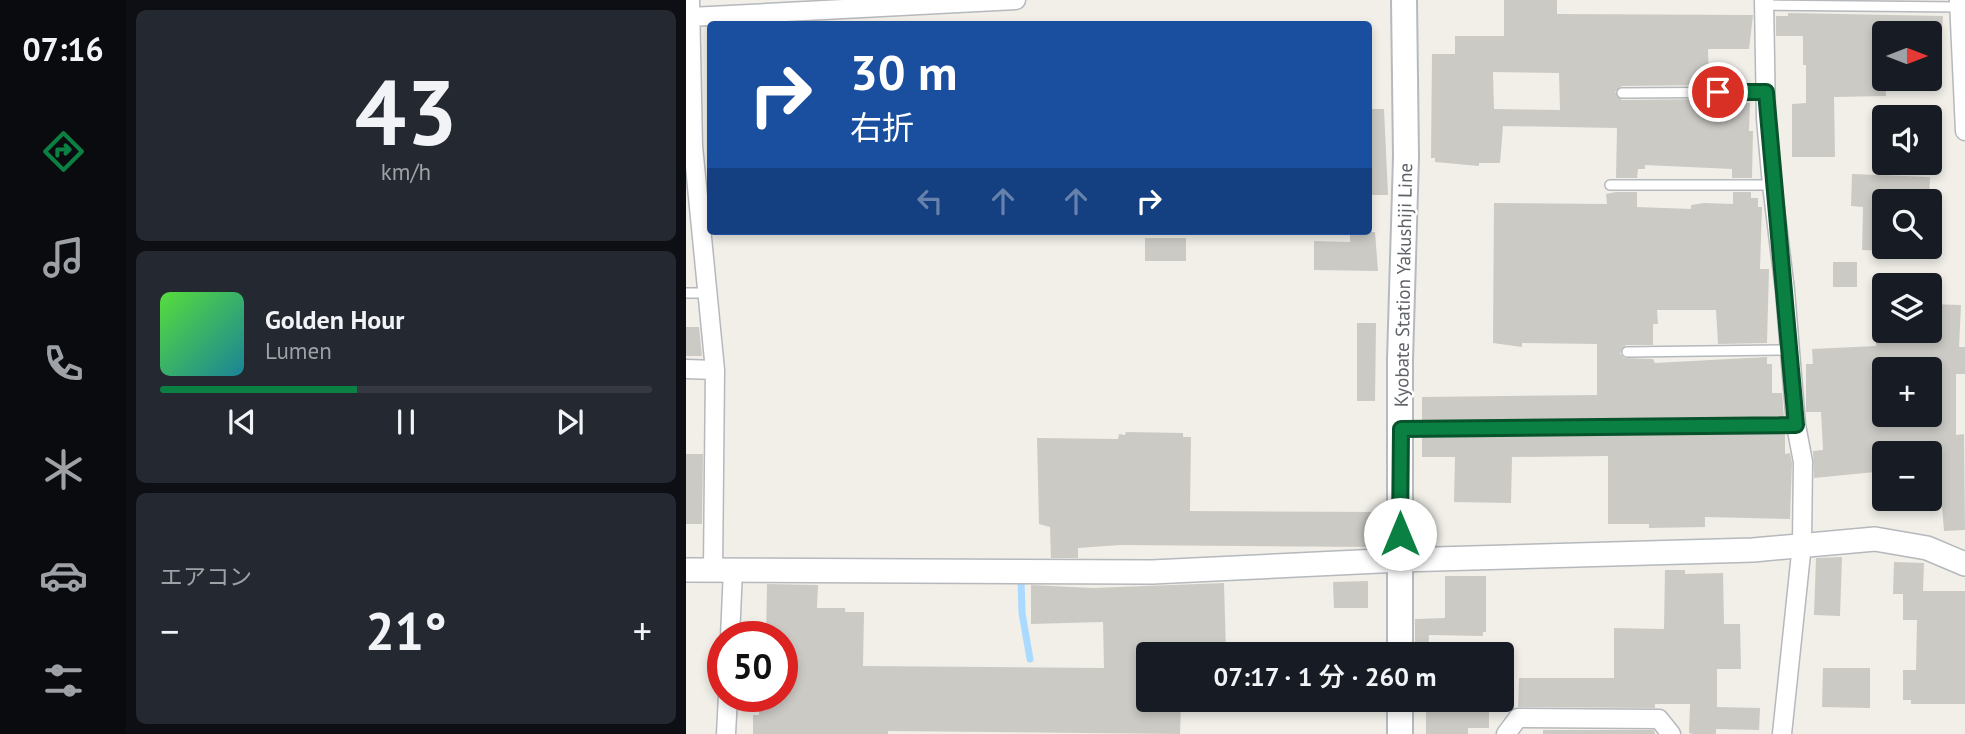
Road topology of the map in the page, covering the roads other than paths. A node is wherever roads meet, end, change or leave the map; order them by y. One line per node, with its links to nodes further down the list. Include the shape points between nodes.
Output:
1 (1016, 0): 5 (street)
2 (1404, 0): 20 (main road, Kyobate Station Yakushiji Line)
3 (1763, 2): 4 (lane); 7 (street)
4 (1961, 5): 6 (street)
5 (690, 8): 12 (street)
6 (1964, 82): 9 (street)
7 (1766, 92): 8 (lane); 11 (street)
8 (1622, 93)
9 (1965, 131)
10 (1610, 185): 11 (lane)
11 (1772, 185): 15 (street)
12 (694, 230): 14 (street)
13 (686, 293): 14 (lane)
14 (709, 293): 18 (street)
15 (1790, 350): 16 (lane); 19 (street)
16 (1627, 352)
17 (686, 369): 18 (street)
18 (715, 370): 25 (street)
19 (1796, 425): 20 (lane); 21 (street, via 1803,463)
20 (1401, 429): 22 (main road, Kyobate Station Yakushiji Line)
21 (1802, 544): 22 (street, via 1754,550); 23 (street, via 1875,540 1927,548); 34 (street)
22 (1400, 560): 25 (street, via 1152,572); 27 (main road, Kyobate Station Yakushiji Line)
23 (1965, 564)
24 (686, 570): 25 (street)
25 (723, 570): 26 (street)
26 (728, 621)
27 (1400, 642)
28 (727, 712): 30 (street)
29 (1400, 712): 31 (main road)
30 (726, 734)
31 (1400, 734)
32 (1506, 734): 33 (street, via 1518,718 1660,719)
33 (1671, 734)
34 (1782, 734)

